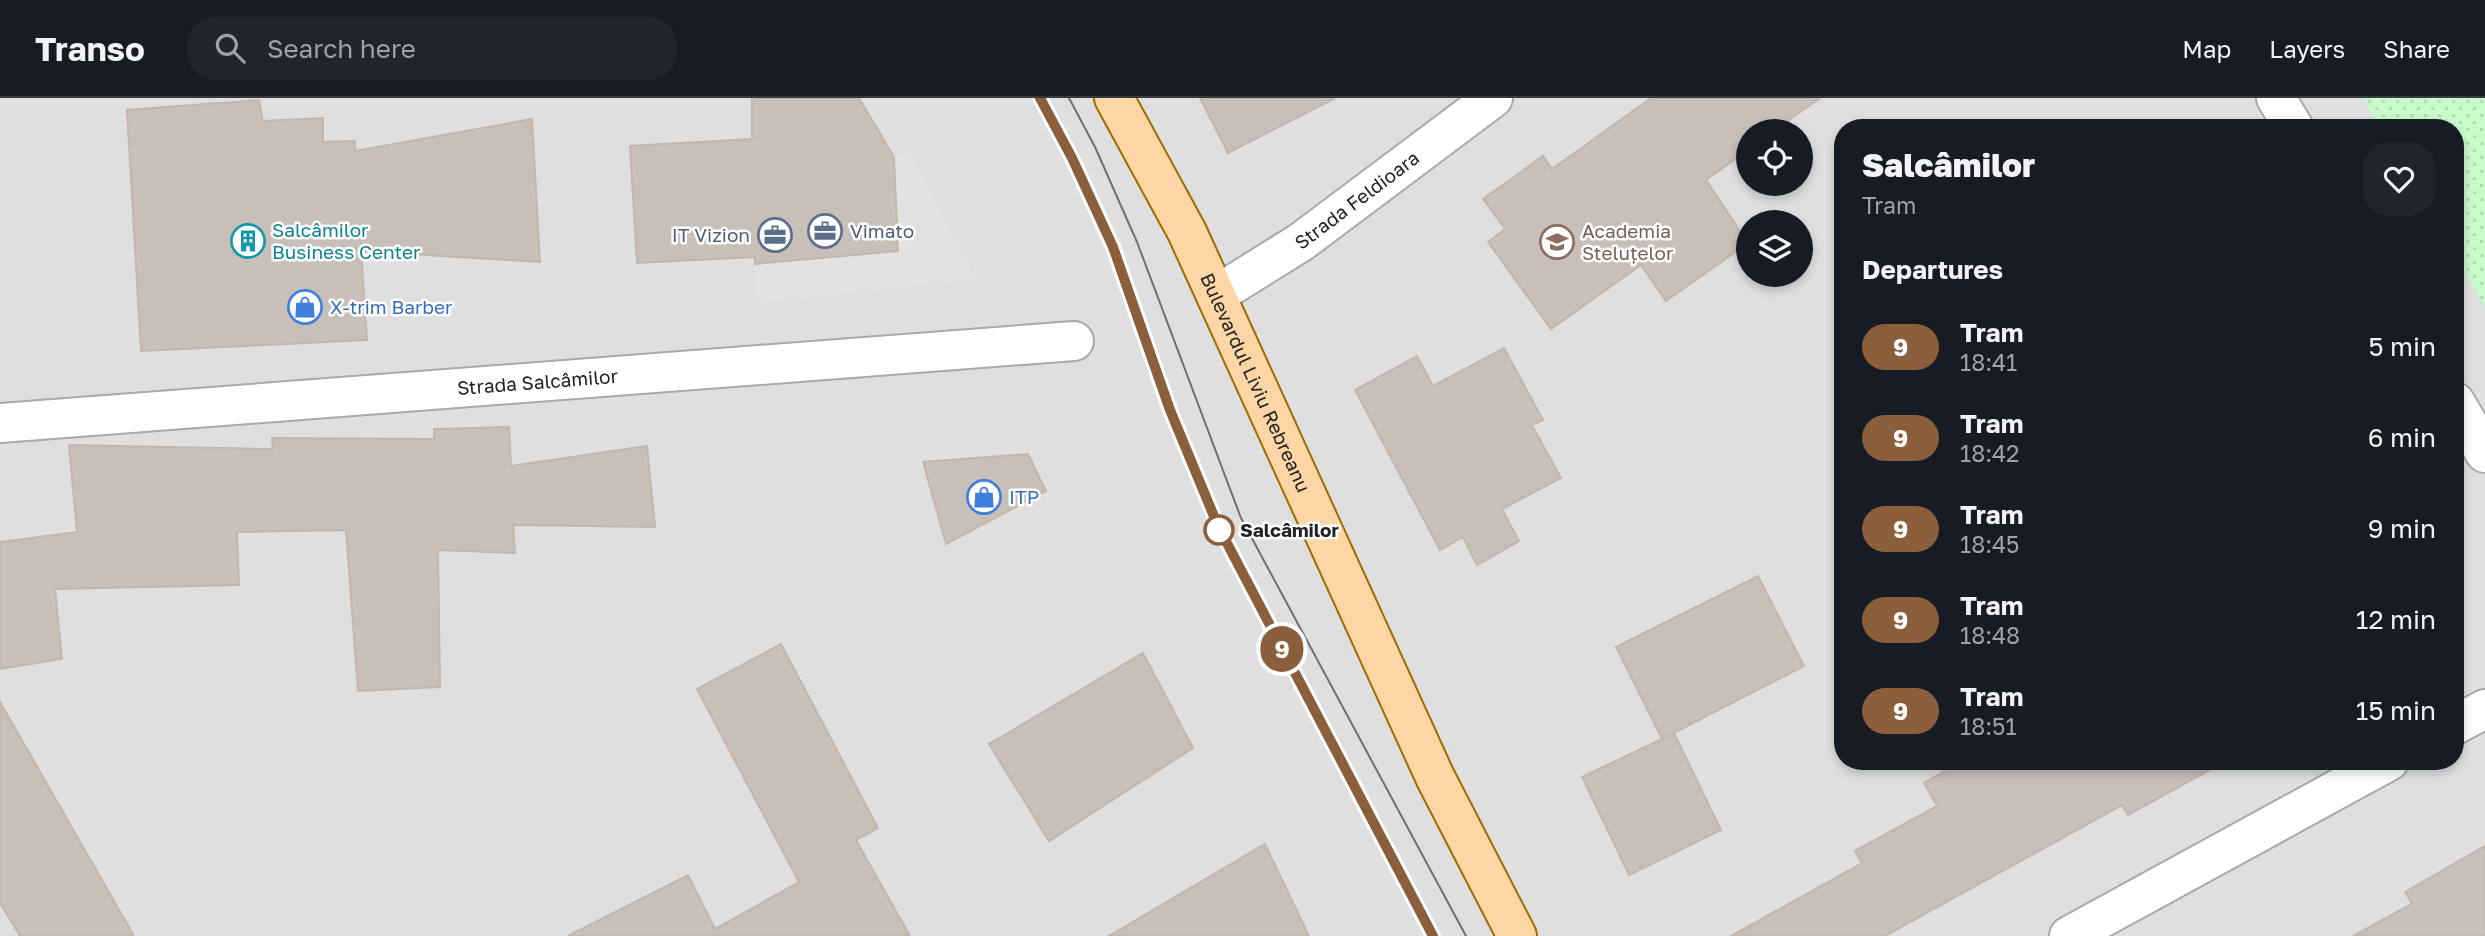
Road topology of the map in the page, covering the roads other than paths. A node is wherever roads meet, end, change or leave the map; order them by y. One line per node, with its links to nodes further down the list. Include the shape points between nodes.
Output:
1 (1114, 98): 5 (main road, Bulevardul Liviu Rebreanu)
2 (1493, 98): 5 (street, Strada Feldioara, via 1301,242)
3 (2276, 98): 4 (street)
4 (2289, 119)
5 (1216, 295): 13 (main road, Bulevardul Liviu Rebreanu, via 1435,777)
6 (1073, 341): 8 (street, Strada Salcâmilor)
7 (2464, 417): 9 (street)
8 (0, 423)
9 (2485, 453)
10 (2485, 709): 11 (street)
11 (2464, 720)
12 (2373, 770): 14 (street)
13 (1517, 936)
14 (2069, 936)

